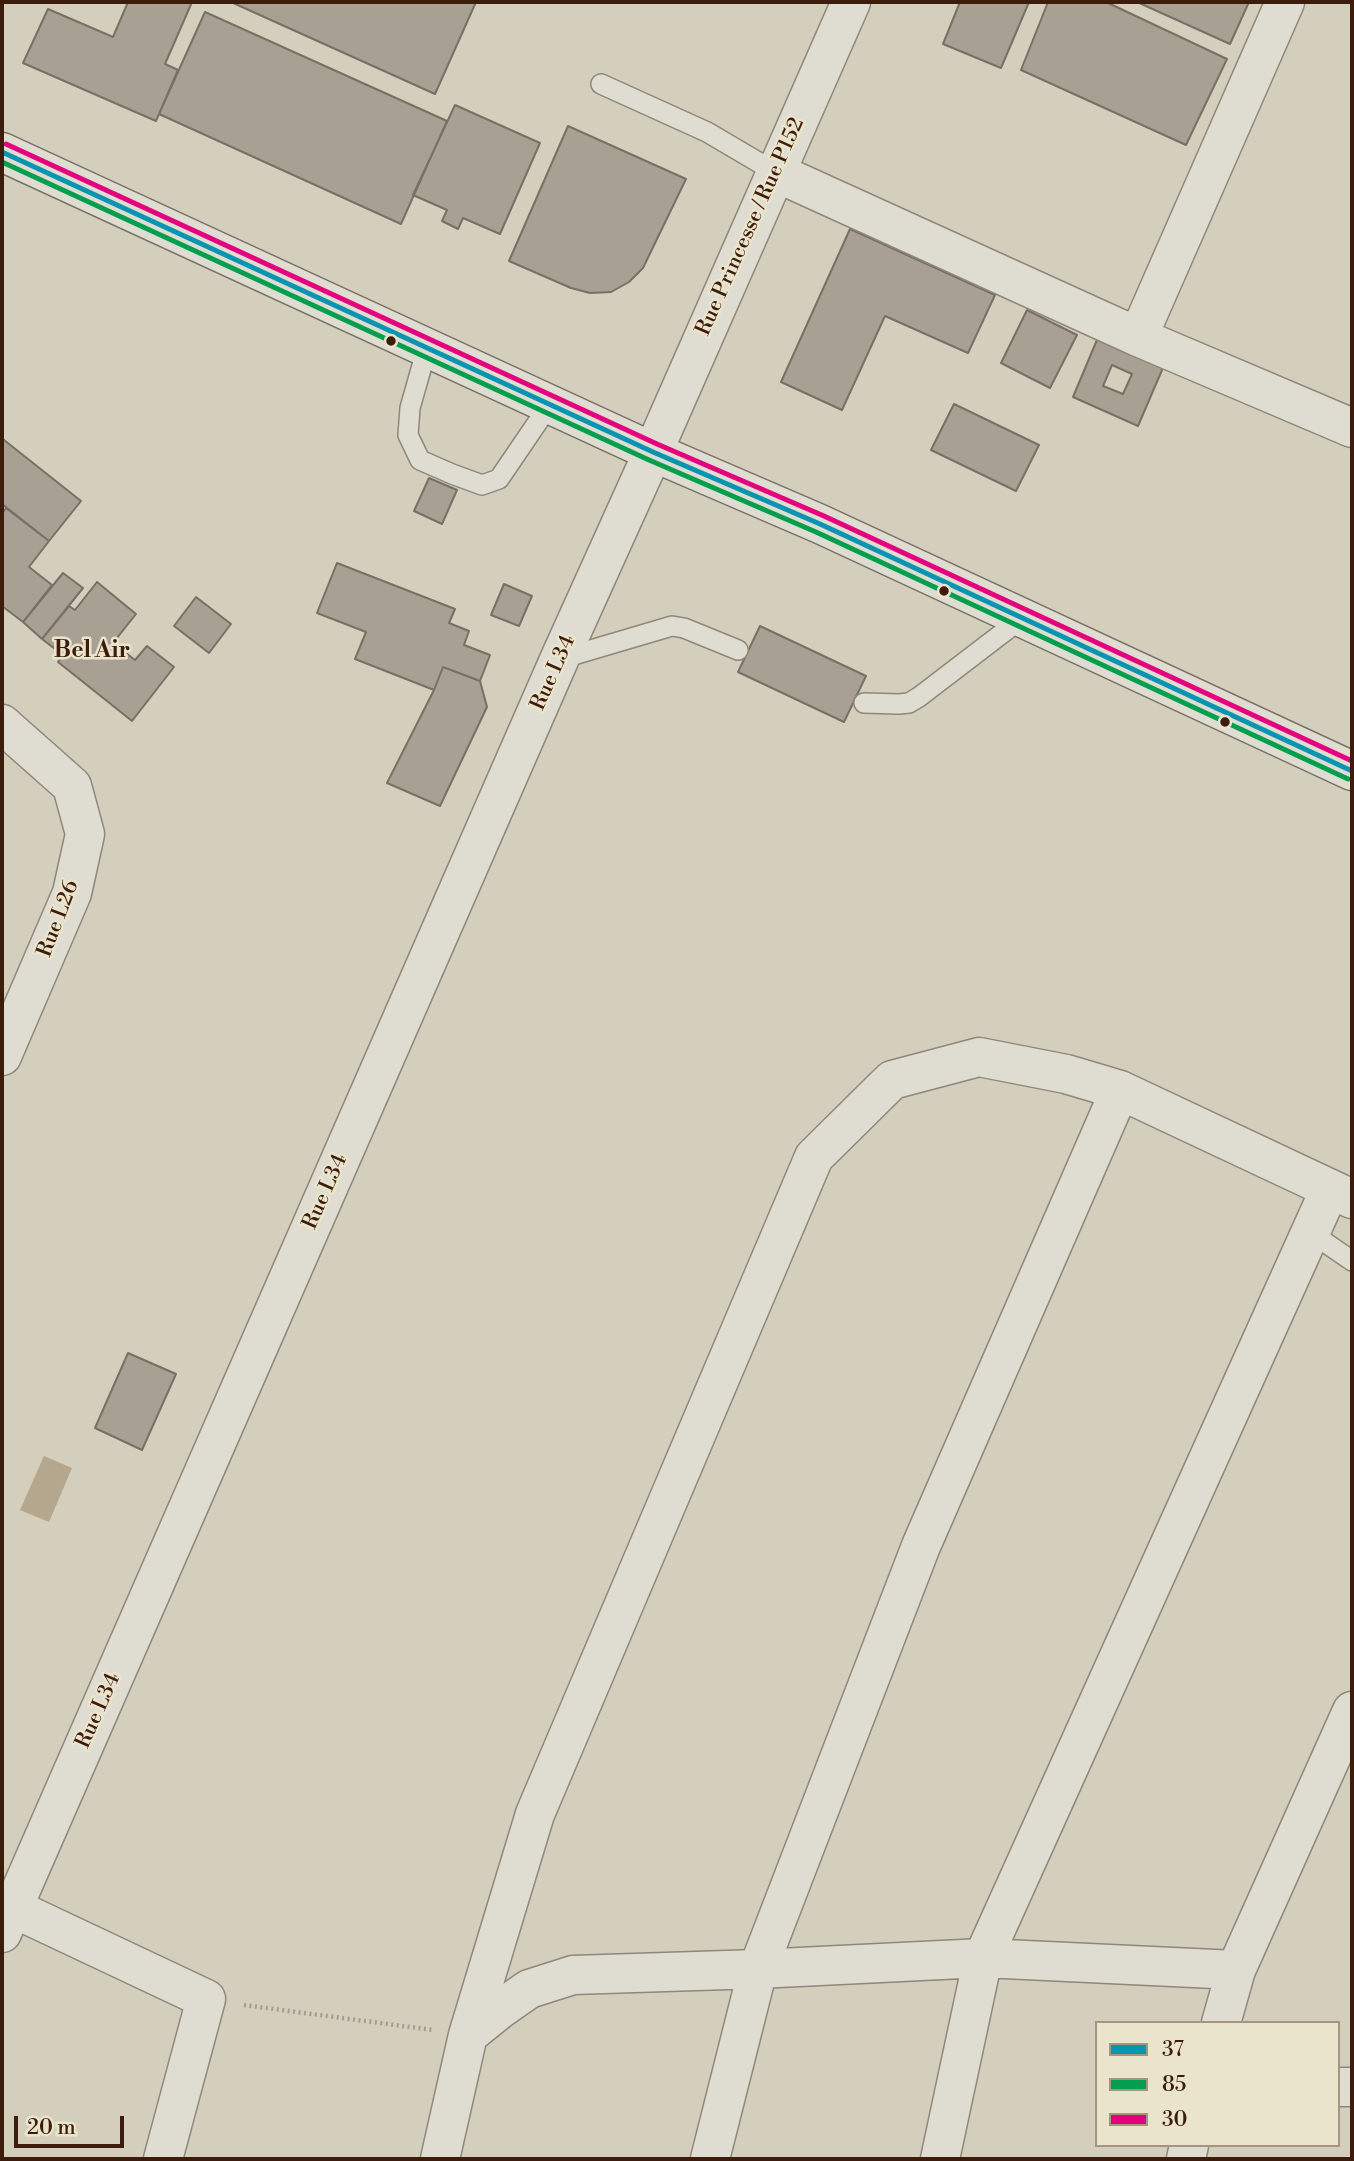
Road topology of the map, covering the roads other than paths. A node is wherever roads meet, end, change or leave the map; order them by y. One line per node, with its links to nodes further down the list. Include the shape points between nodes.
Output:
1 (851, 2): 5 (street, Rue Princesse / Rue P152)
2 (1285, 2): 6 (street)
3 (601, 84): 5 (lane, via 707,132)
4 (2, 152): 7 (street)
5 (775, 172): 6 (street); 10 (street, Rue Princesse / Rue P152)
6 (1138, 337): 9 (street)
7 (427, 348): 8 (street); 8 (lane, via 410,408 408,435 420,460 482,485 499,479)
8 (550, 404): 10 (street)
9 (1352, 428)
10 (653, 452): 11 (street); 13 (street, Rue L34)
11 (1021, 619): 14 (lane, via 919,698 899,704); 16 (street)
12 (738, 650): 13 (lane, via 672,626)
13 (559, 660): 23 (street, Rue L34)
14 (864, 703)
15 (2, 724): 17 (street, Rue L26, via 72,786 85,834 72,894)
16 (1352, 771)
17 (2, 1056)
18 (1120, 1090): 19 (street); 25 (street, via 921,1546); 28 (street, via 979,1057 892,1080 814,1157 535,1814)
19 (1341, 1194): 20 (street)
20 (1310, 1232): 21 (lane); 24 (street)
21 (1352, 1261)
22 (1352, 1712): 26 (street)
23 (7, 1920): 29 (street, via 206,1999)
24 (983, 1958): 25 (street); 26 (street); 32 (street)
25 (758, 1969): 28 (street, via 573,1975 529,1989); 31 (street)
26 (1237, 1970): 27 (street)
27 (1222, 2021)
28 (468, 2035): 30 (street)
29 (163, 2159)
30 (440, 2159)
31 (709, 2159)
32 (940, 2159)

